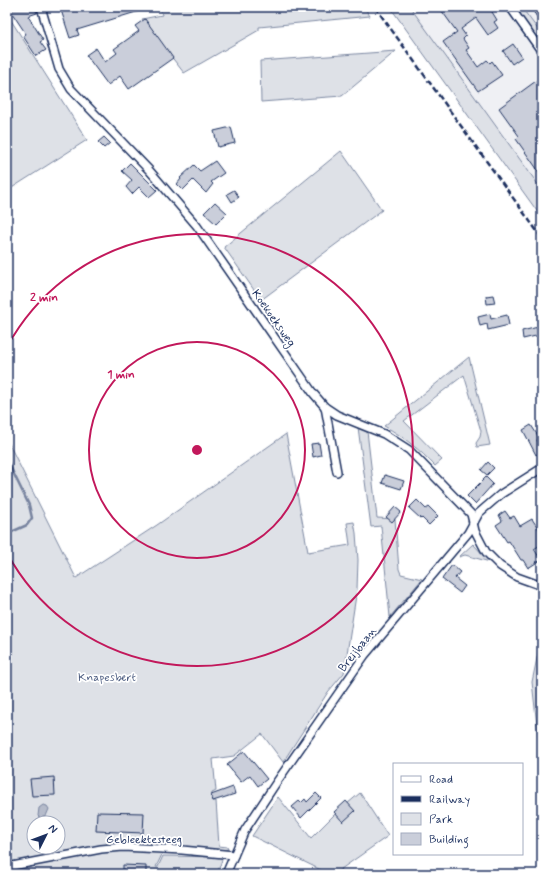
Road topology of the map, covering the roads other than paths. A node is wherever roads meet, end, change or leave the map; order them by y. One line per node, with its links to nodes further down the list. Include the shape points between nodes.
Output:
1 (41, 7): 4 (street, Koekoeksweg, via 59,69 71,89 149,170 197,226)
2 (510, 7): 3 (street)
3 (542, 52)
4 (325, 407): 6 (street); 7 (street, Koekoeksweg, via 336,415 384,434 409,450 471,514)
5 (542, 468): 7 (street, Breijbaan, via 501,494 479,513)
6 (337, 472)
7 (473, 522): 8 (street, Koekoeksweg, via 486,552 500,566 518,577); 9 (street, Breijbaan, via 468,533 365,655 245,830)
8 (542, 586)
9 (234, 855): 10 (street, Gebleektesteeg, via 123,847); 11 (street, Breijbaan)
10 (7, 867)
11 (226, 874)

